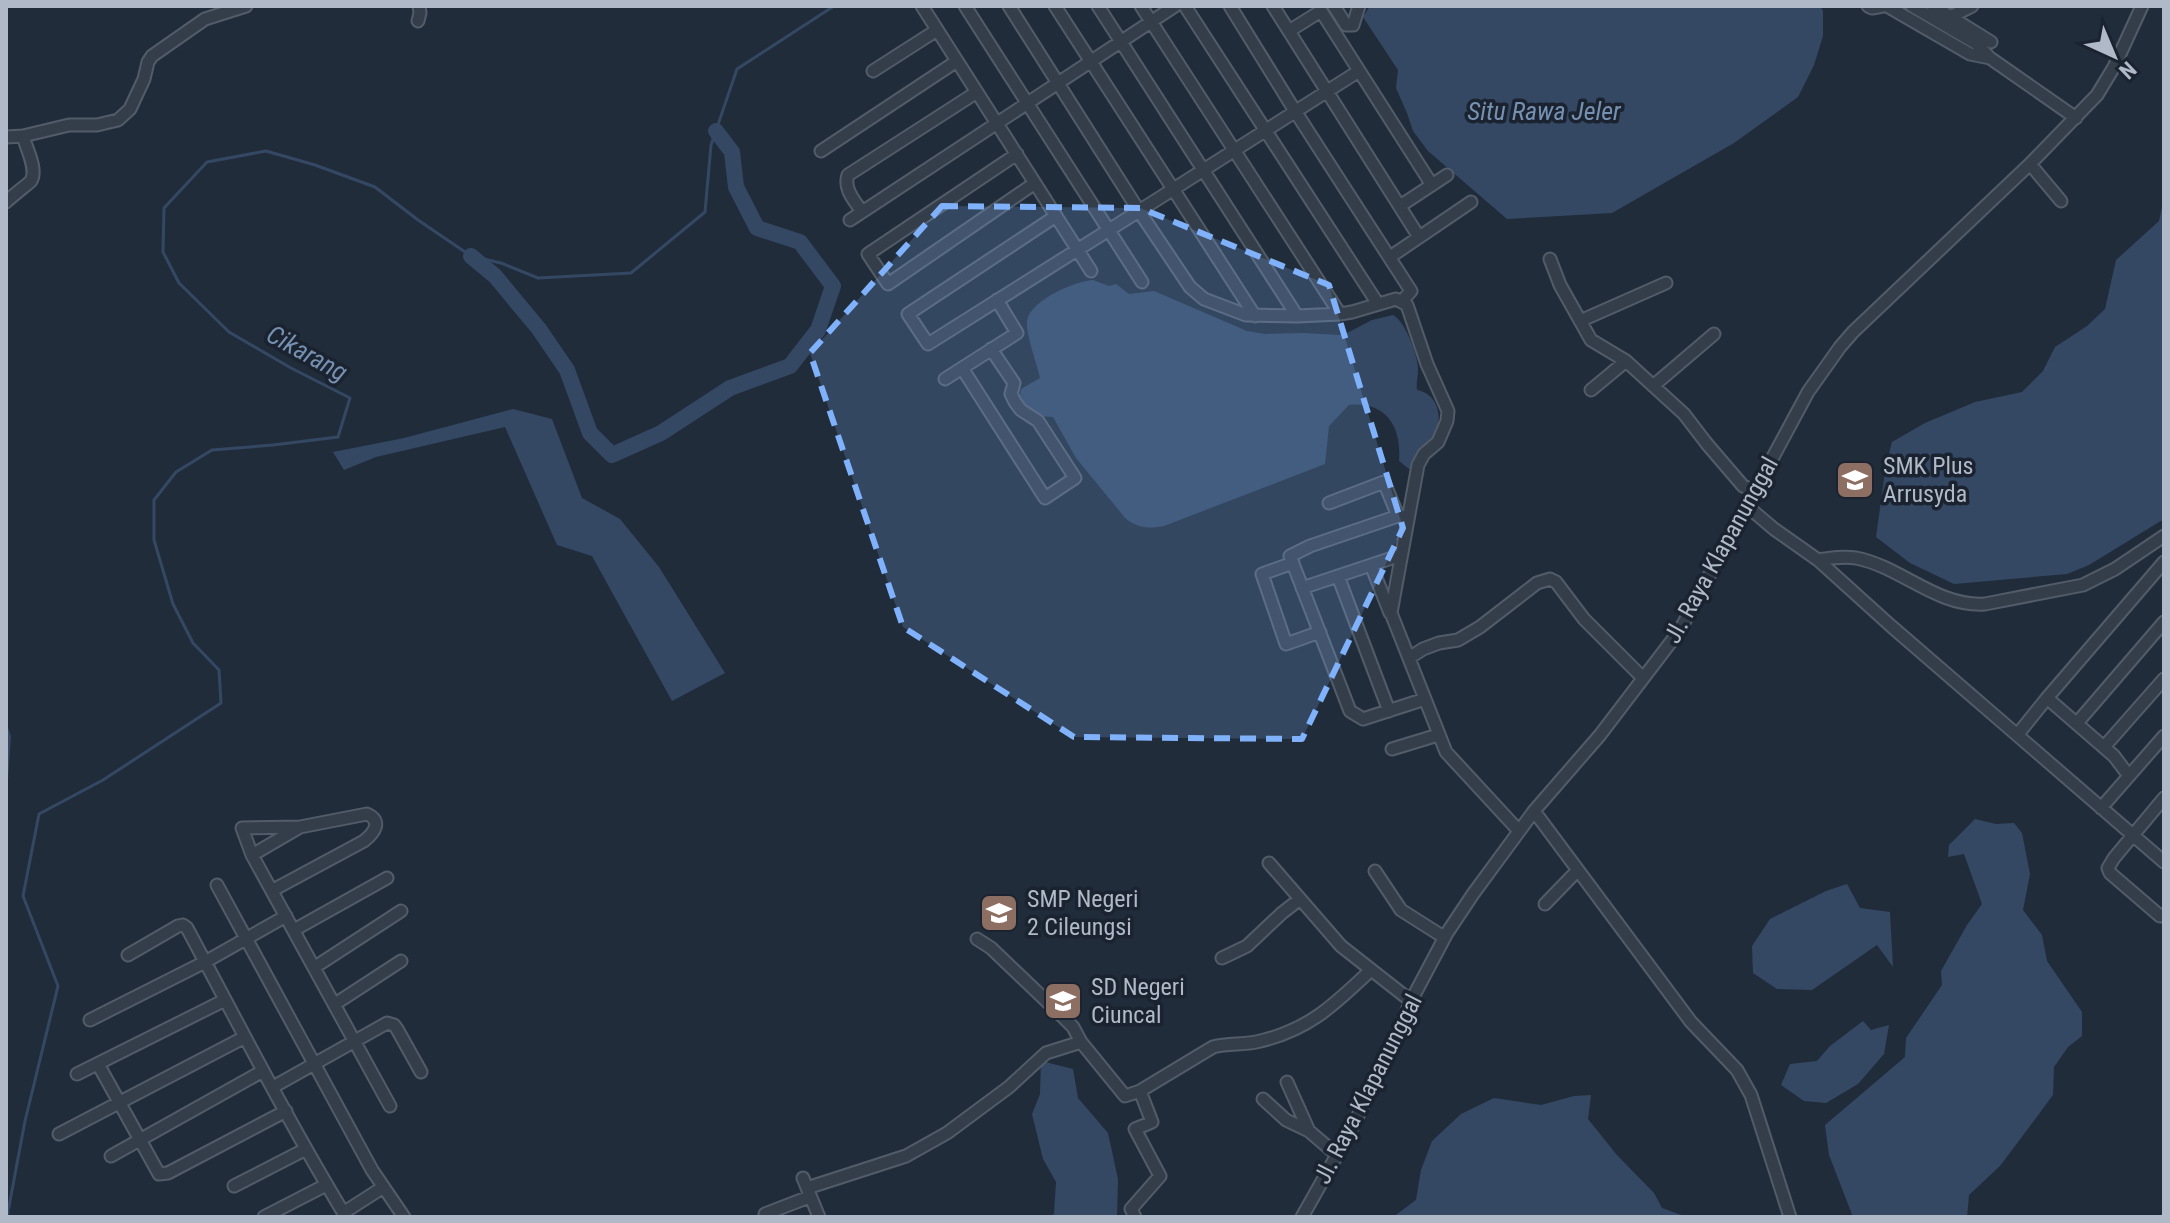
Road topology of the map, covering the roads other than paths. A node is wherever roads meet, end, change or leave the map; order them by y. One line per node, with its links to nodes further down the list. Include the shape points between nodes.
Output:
1 (246, 6): 41 (street, via 205,19 152,56 130,109 118,120)
2 (419, 6): 22 (street)
3 (922, 6): 24 (street)
4 (965, 6): 36 (street)
5 (1009, 6): 33 (street)
6 (1055, 6): 30 (street)
7 (1098, 6): 26 (street)
8 (1141, 6): 23 (street)
9 (1175, 6): 23 (street)
10 (1185, 6): 40 (street)
11 (1230, 6): 37 (street)
12 (1273, 6): 25 (street)
13 (1334, 6): 14 (street, via 1346,25 1353,25)
14 (1359, 6)
15 (1868, 6): 16 (street)
16 (1885, 6): 28 (street, via 1970,54)
17 (1912, 6): 28 (street, via 1977,44)
18 (1933, 6): 21 (street)
19 (1972, 6): 21 (street)
20 (2142, 6): 38 (street, Jl. Raya Klapanunggal, via 2114,67)
21 (1950, 17): 27 (street)
22 (418, 21)
23 (1151, 22): 26 (street); 43 (street)
24 (937, 30): 29 (street); 31 (street)
25 (1289, 31): 32 (street, via 1321,11); 34 (street)
26 (1121, 41): 30 (street); 47 (street)
27 (1991, 42)
28 (1990, 58): 38 (street)
29 (957, 61): 35 (street); 44 (street)
30 (1090, 61): 33 (street); 51 (street)
31 (873, 71)
32 (1359, 71): 34 (street); 50 (street)
33 (1058, 83): 36 (street); 56 (street)
34 (1327, 91): 37 (street); 55 (street)
35 (977, 92): 39 (street); 57 (street, via 848,175 847,187)
36 (1027, 103): 39 (street); 60 (street)
37 (1295, 111): 40 (street); 63 (street)
38 (2076, 118): 46 (street, Jl. Raya Klapanunggal)
39 (997, 123): 45 (street); 57 (street)
40 (1264, 131): 43 (street); 70 (street)
41 (23, 136): 42 (street); 53 (street, via 32,177)
42 (6, 137)
43 (1234, 150): 47 (street); 71 (street)
44 (821, 151)
45 (1017, 154): 49 (street); 49 (street, via 868,254 888,284)
46 (2030, 164): 52 (street); 82 (street, Jl. Raya Klapanunggal, via 1840,347 1808,392)
47 (1203, 170): 51 (street); 73 (street)
48 (1447, 175): 50 (street)
49 (1035, 183): 58 (street)
50 (1432, 185): 55 (street)
51 (1173, 189): 56 (street); 72 (street)
52 (2061, 201)
53 (6, 202)
54 (1471, 202): 61 (street)
55 (1400, 206): 61 (street)
56 (1139, 211): 60 (street); 72 (street, via 1190,287 1219,306)
57 (862, 212): 59 (street)
58 (1056, 216): 62 (street); 68 (street, via 908,314 928,344)
59 (850, 220)
60 (1108, 230): 62 (street); 66 (street)
61 (1419, 237): 63 (street)
62 (1078, 249): 65 (street); 68 (street)
63 (1390, 257): 69 (street, via 1411,291)
64 (1550, 259): 74 (street)
65 (1091, 271)
66 (1142, 282)
67 (1666, 283): 74 (street)
68 (997, 300): 76 (street, via 1017,333)
69 (1402, 301): 70 (street); 85 (street, via 1448,411 1438,442 1418,465)
70 (1378, 304): 71 (street)
71 (1340, 314): 73 (street)
72 (1255, 316): 73 (street)
73 (1297, 316)
74 (1580, 321): 77 (street, via 1596,345)
75 (1714, 334): 80 (street)
76 (991, 349): 78 (street); 78 (street, via 1014,383 1015,402 1038,421 1075,478 1045,498)
77 (1626, 361): 80 (street); 81 (street)
78 (962, 368): 79 (street)
79 (945, 379)
80 (1653, 386): 82 (street, via 1684,414 1743,486)
81 (1591, 390)
82 (1755, 491): 84 (street, Jl. Raya Klapanunggal)
83 (1329, 503): 85 (street, via 1384,482)
84 (1747, 506): 88 (street); 98 (street, Jl. Raya Klapanunggal, via 1680,630)
85 (1403, 517): 87 (street); 90 (street, via 1310,546 1290,556)
86 (2164, 536): 88 (street, via 2091,582 1985,604 1942,597 1858,559)
87 (1401, 555): 91 (street); 94 (street)
88 (1818, 560): 104 (street)
89 (2164, 562): 100 (street)
90 (1293, 563): 93 (street); 96 (street, via 1262,574 1286,644)
91 (1371, 565): 92 (street); 94 (street)
92 (1338, 576): 93 (street); 102 (street)
93 (1302, 588): 96 (street)
94 (1391, 613): 97 (street)
95 (2164, 622): 103 (street)
96 (1320, 632): 102 (street, via 1350,711 1363,719)
97 (1409, 658): 98 (street, via 1458,640 1550,579); 101 (street)
98 (1643, 678): 112 (street, Jl. Raya Klapanunggal)
99 (2164, 679): 107 (street)
100 (2047, 698): 103 (street); 104 (street)
101 (1425, 699): 102 (street); 105 (street)
102 (1389, 711)
103 (2077, 723): 107 (street)
104 (2018, 734): 111 (street)
105 (1438, 735): 108 (street); 114 (street, via 1446,752)
106 (2164, 736): 109 (street)
107 (2104, 747): 109 (street)
108 (1392, 749)
109 (2129, 776): 111 (street)
110 (2163, 801): 115 (street)
111 (2101, 808): 115 (street)
112 (1534, 811): 114 (street, Jl. Raya Klapanunggal); 119 (street)
113 (300, 827): 116 (street); 116 (street, via 242,828); 123 (street, via 367,814 377,825 364,841)
114 (1519, 831): 130 (street, Jl. Raya Klapanunggal)
115 (2133, 835): 117 (street); 128 (street, via 2108,868)
116 (252, 855): 123 (street)
117 (2164, 862)
118 (1269, 863): 124 (street)
119 (1578, 870): 125 (street); 175 (street, via 1691,1022 1737,1070 1751,1095)
120 (1375, 871): 130 (street, via 1401,910 1442,936)
121 (387, 878): 129 (street)
122 (217, 885): 131 (street)
123 (273, 890): 127 (street)
124 (1300, 899): 134 (street, via 1247,946); 138 (street, via 1341,946)
125 (1545, 904)
126 (401, 911): 137 (street)
127 (286, 916): 129 (street); 131 (street)
128 (2164, 916)
129 (294, 930): 137 (street)
130 (1447, 933): 140 (street, Jl. Raya Klapanunggal)
131 (246, 939): 136 (street); 147 (street)
132 (977, 939): 145 (street, via 1061,1015)
133 (128, 955): 136 (street, via 183,925)
134 (1222, 958)
135 (401, 961): 141 (street)
136 (205, 962): 139 (street); 142 (street)
137 (315, 967): 141 (street)
138 (1371, 970): 140 (street); 153 (street, via 1316,1019 1273,1038 1213,1047)
139 (225, 1000): 143 (street); 146 (street)
140 (1411, 1001): 162 (street, Jl. Raya Klapanunggal)
141 (335, 1004): 144 (street)
142 (90, 1020)
143 (245, 1037): 148 (street); 155 (street)
144 (355, 1042): 147 (street); 149 (street, via 391,1023); 156 (street)
145 (1081, 1042): 153 (street, via 1122,1095); 167 (street, via 1052,1049 947,1133 906,1156)
146 (98, 1064): 150 (street); 155 (street)
147 (315, 1065): 152 (street); 166 (street)
148 (263, 1071): 152 (street); 160 (street)
149 (421, 1072)
150 (77, 1074)
151 (1287, 1082): 158 (street)
152 (273, 1087): 157 (street)
153 (1140, 1091): 173 (street, via 1152,1122 1135,1129 1160,1176 1131,1209)
154 (1263, 1099): 158 (street, via 1286,1120)
155 (119, 1103): 159 (street); 160 (street)
156 (390, 1106)
157 (286, 1111): 160 (street, via 163,1175); 161 (street)
158 (1309, 1131): 162 (street)
159 (59, 1134)
160 (140, 1140): 163 (street)
161 (306, 1149): 164 (street); 165 (street)
162 (1337, 1155): 174 (street, Jl. Raya Klapanunggal)
163 (111, 1156)
164 (326, 1185): 169 (street); 170 (street)
165 (234, 1186)
166 (382, 1188): 169 (street); 171 (street)
167 (806, 1188): 168 (street); 172 (street)
168 (765, 1214)
169 (344, 1215)
170 (264, 1217)
171 (404, 1217)
172 (819, 1217)
173 (1135, 1217)
174 (1302, 1217)
175 (1790, 1217)

